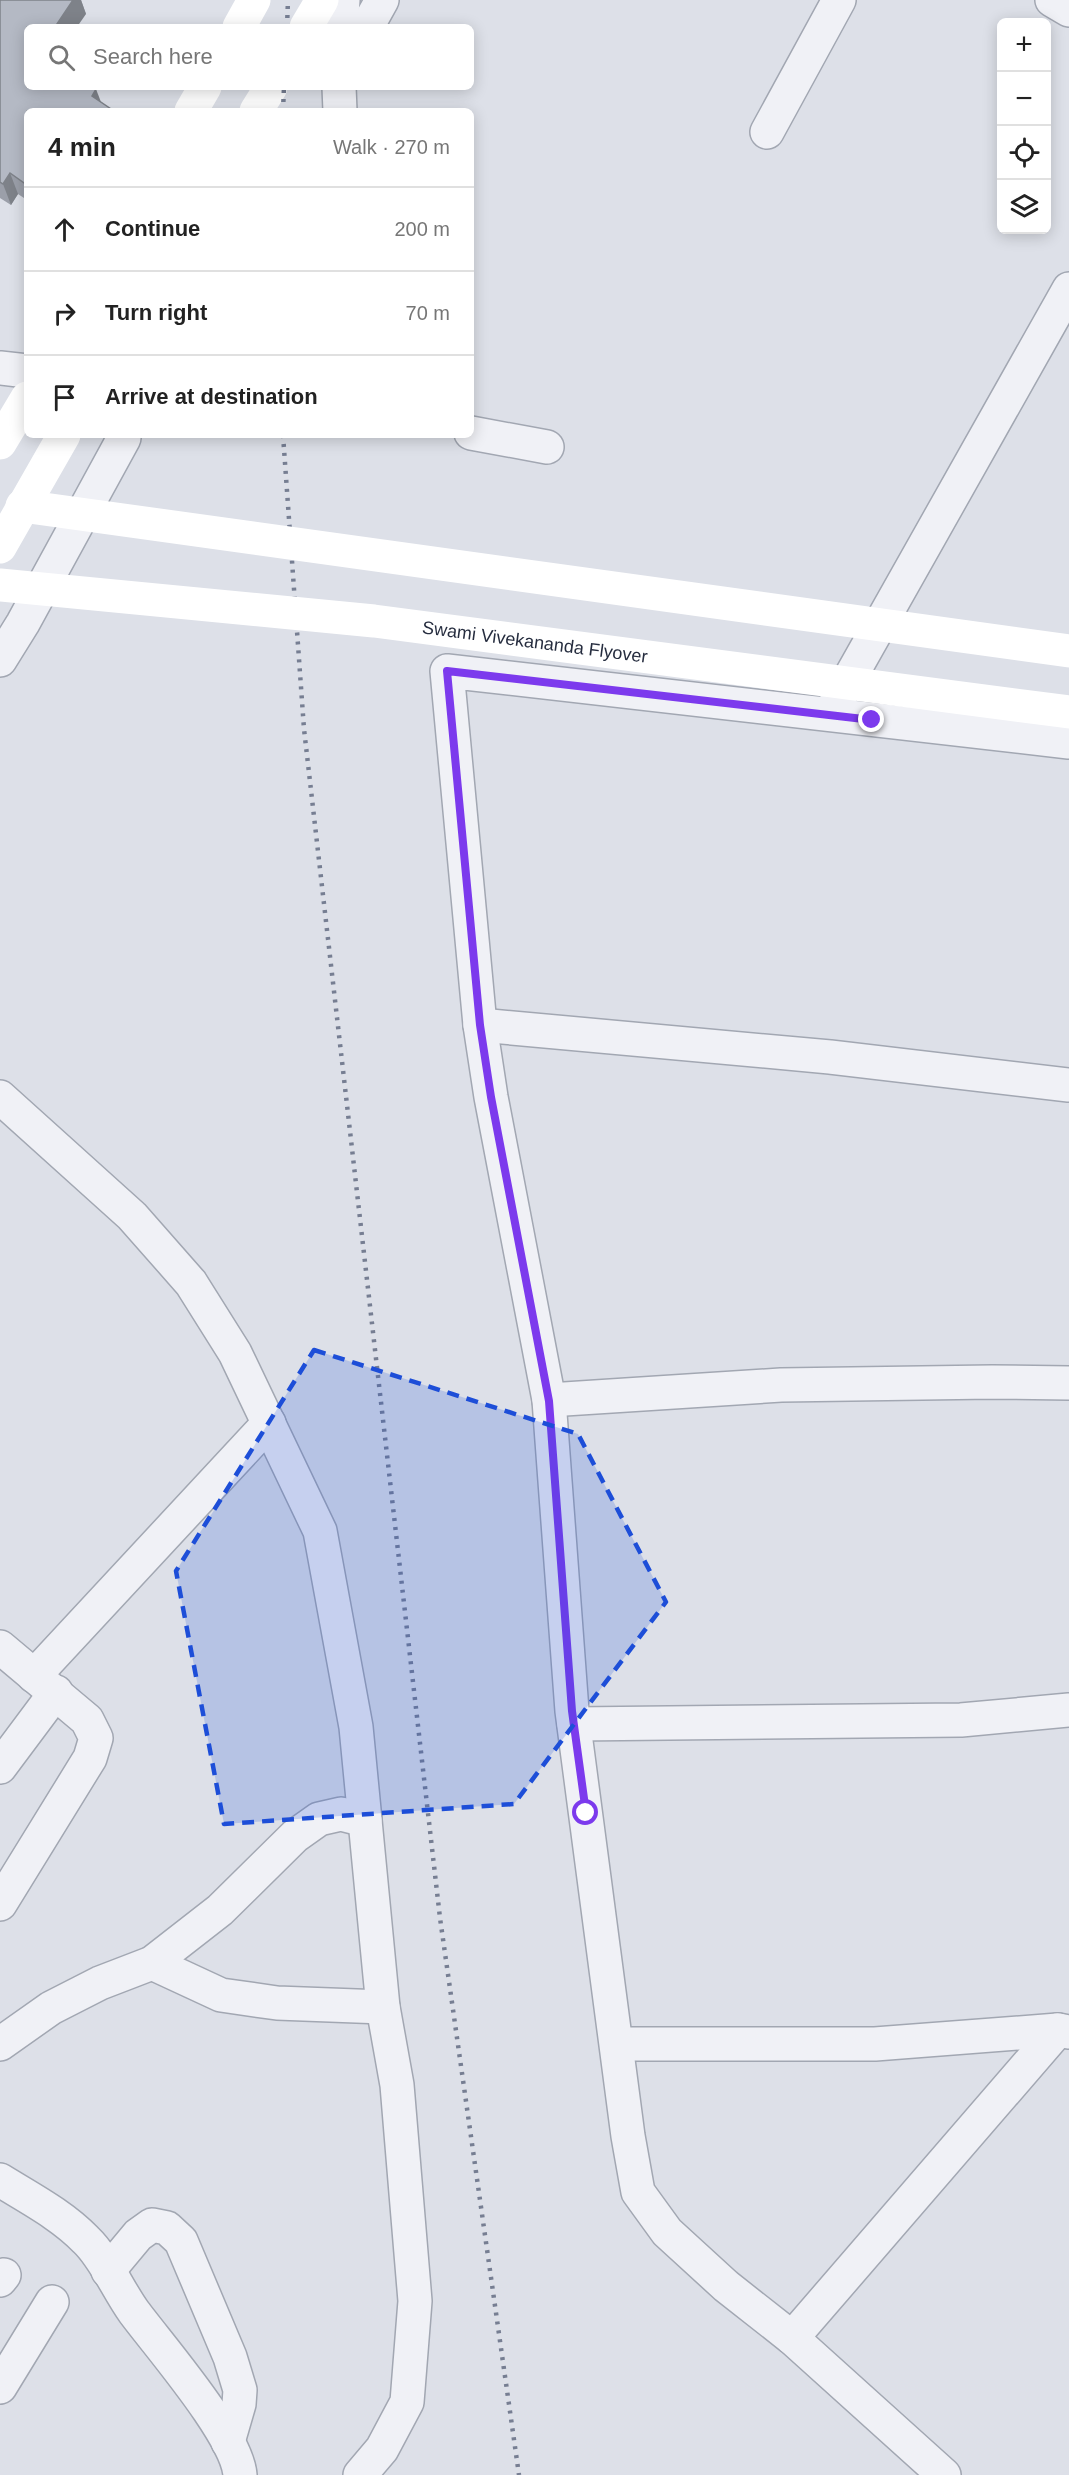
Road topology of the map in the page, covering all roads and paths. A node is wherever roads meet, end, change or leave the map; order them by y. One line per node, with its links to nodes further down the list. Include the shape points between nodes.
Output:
1 (254, 0): 8 (main road)
2 (322, 0): 9 (main road)
3 (343, 0): 10 (street)
4 (382, 0): 11 (street)
5 (839, 0): 18 (street)
6 (1052, 0): 7 (street)
7 (1069, 10)
8 (241, 24)
9 (308, 24)
10 (341, 24)
11 (369, 24)
12 (203, 90): 15 (main road)
13 (269, 90): 16 (main road)
14 (339, 90): 17 (street)
15 (193, 108)
16 (258, 108)
17 (340, 108)
18 (767, 132)
19 (1069, 290): 34 (street)
20 (0, 368): 21 (street)
21 (24, 371)
22 (24, 403): 26 (main road)
23 (474, 434): 27 (street)
24 (62, 438): 28 (main road)
25 (121, 438): 32 (street)
26 (0, 442)
27 (547, 447)
28 (11, 501): 29 (main road); 31 (main road, bridge)
29 (0, 547)
30 (0, 585): 33 (main road, Swami Vivekananda Flyover, bridge, via 374,621)
31 (1069, 651)
32 (0, 660)
33 (1069, 712)
34 (828, 715): 35 (street); 36 (street, via 447,671)
35 (1069, 742)
36 (480, 1025): 37 (street, via 830,1057); 40 (street)
37 (1069, 1084)
38 (0, 1096): 41 (street, via 132,1216 191,1282 235,1353)
39 (1069, 1383): 40 (street, via 781,1385)
40 (549, 1401): 44 (street)
41 (269, 1423): 42 (street); 46 (street, via 320,1531 357,1727)
42 (21, 1670): 45 (street); 47 (street, via 87,1720 96,1738 90,1758)
43 (1069, 1710): 44 (street, via 961,1720)
44 (574, 1724): 52 (street)
45 (0, 1767)
46 (366, 1820): 48 (street, via 341,1814 319,1819 295,1836 220,1910); 49 (street)
47 (0, 1904)
48 (152, 1963): 49 (street, via 221,1995 277,2003); 51 (street, via 51,2008)
49 (383, 2007): 60 (street, via 397,2085 415,2301 408,2402 382,2449)
50 (1064, 2031): 52 (street, via 875,2044); 56 (street)
51 (0, 2044)
52 (617, 2044): 56 (street, via 638,2192 667,2232 726,2286)
53 (0, 2180): 54 (street, via 87,2241)
54 (108, 2271): 58 (street); 58 (street, via 138,2235 152,2225 167,2228 181,2241 240,2390)
55 (51, 2302): 57 (street)
56 (792, 2338): 61 (street)
57 (0, 2387)
58 (228, 2442): 59 (street)
59 (240, 2475)
60 (360, 2475)
61 (944, 2475)

